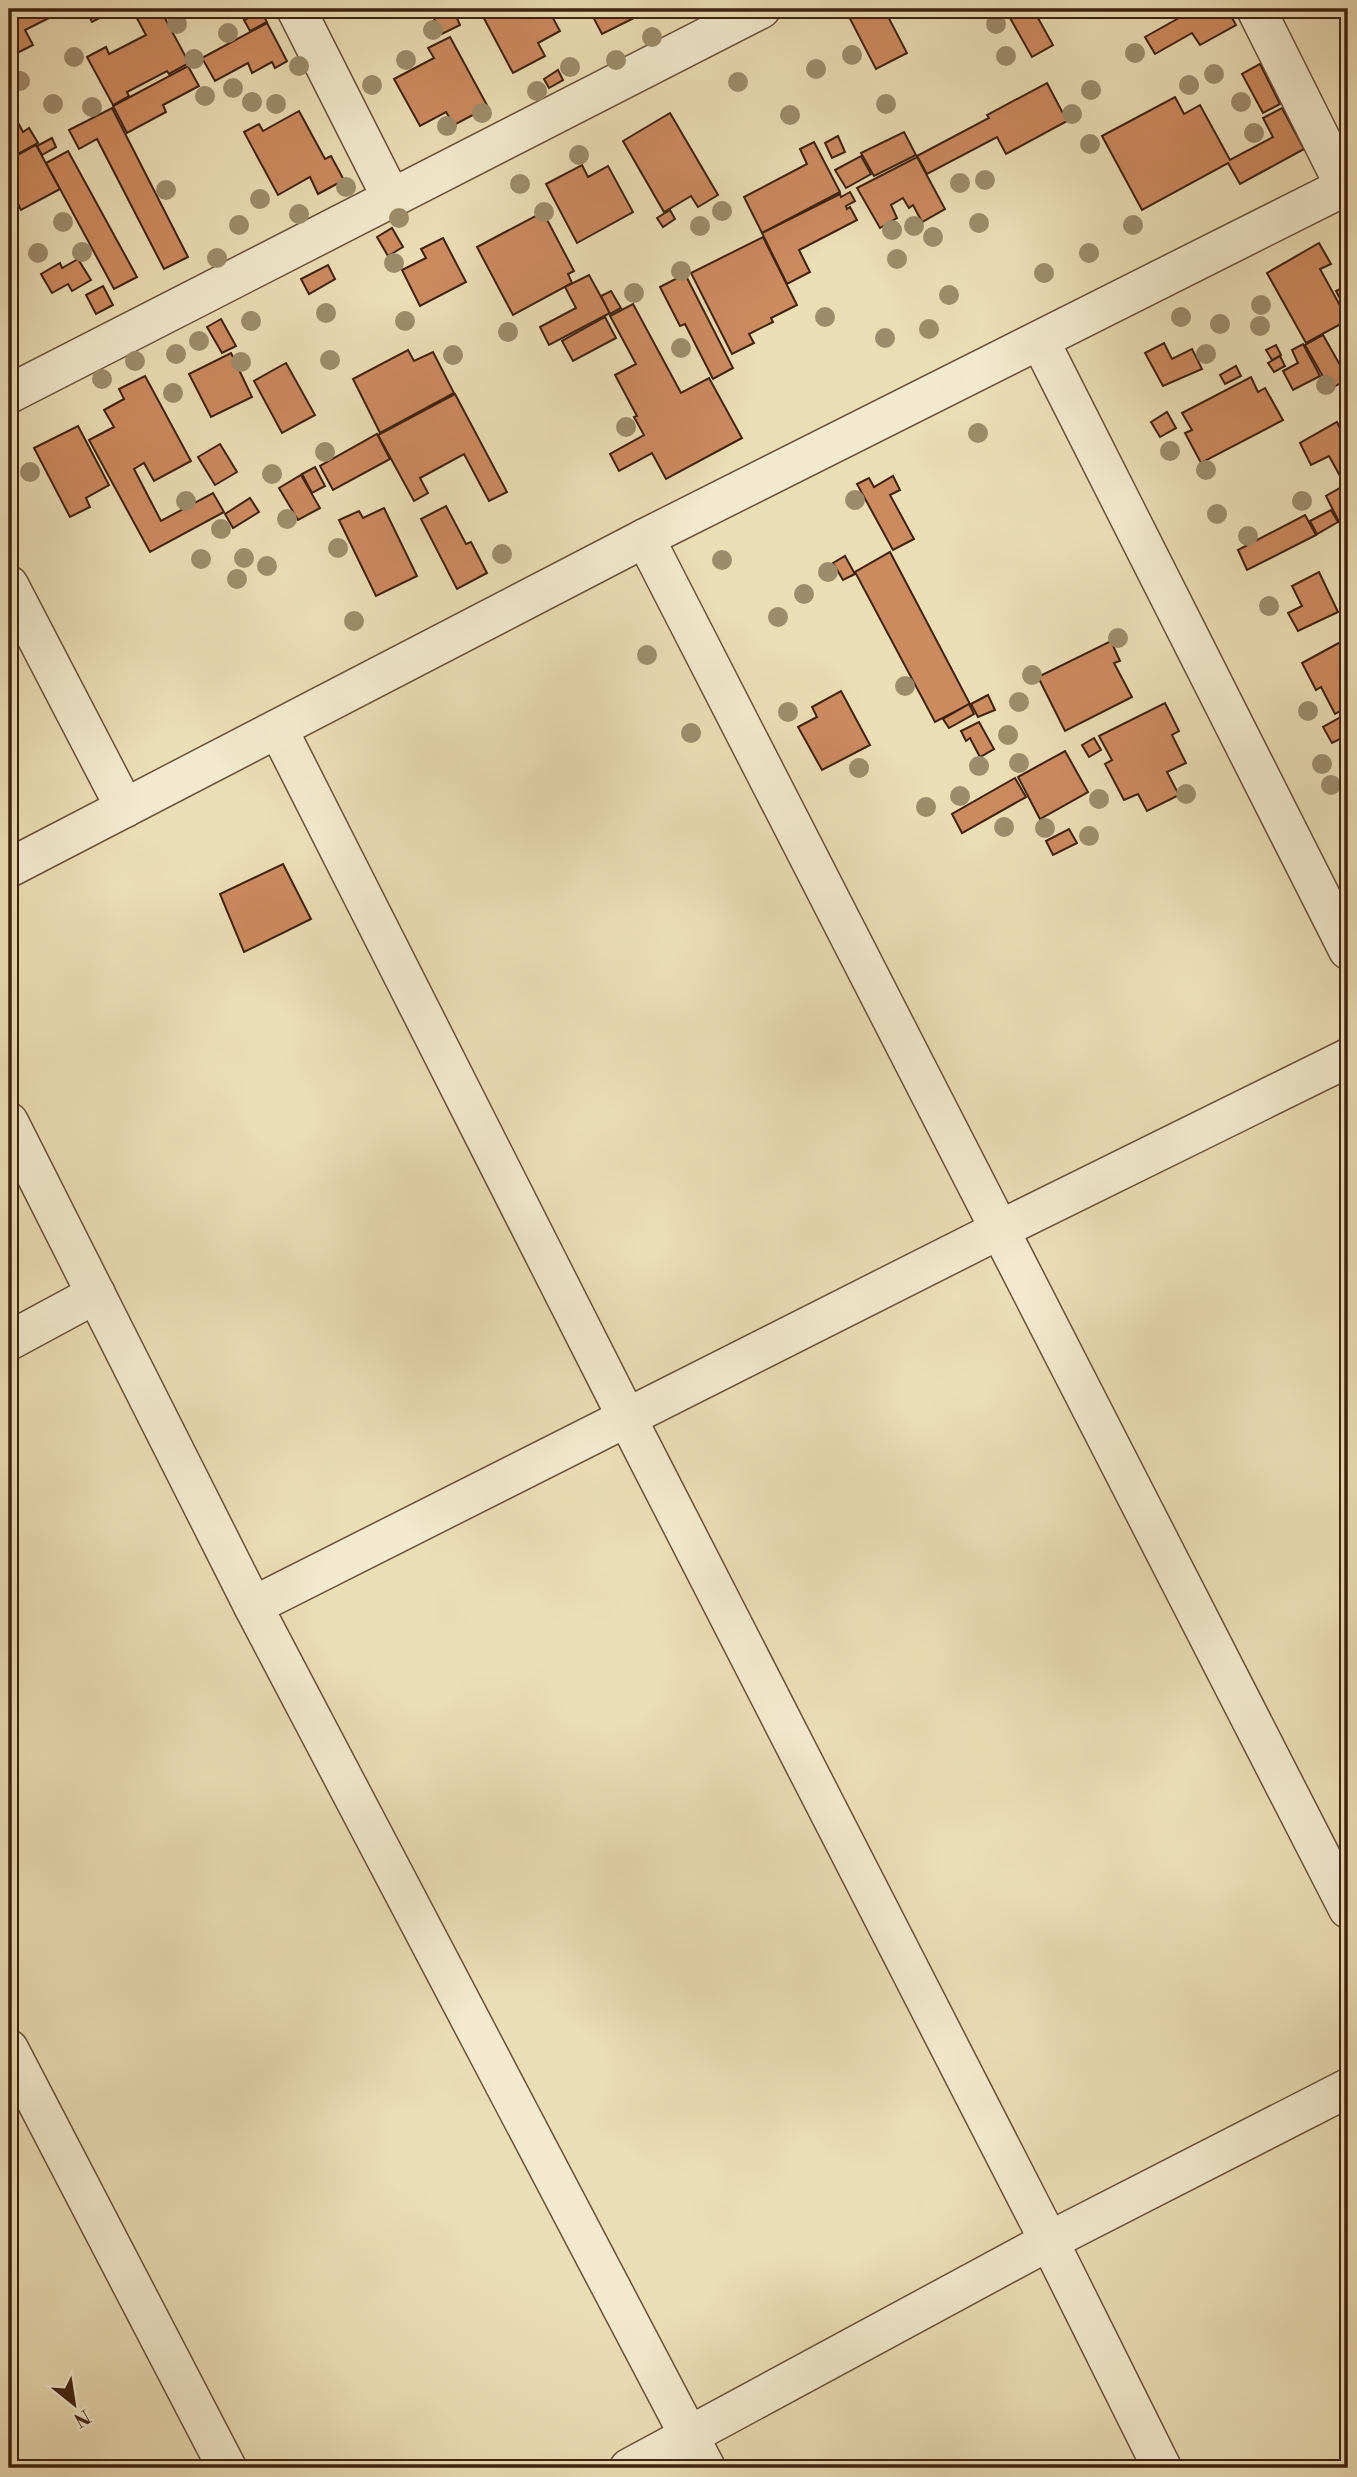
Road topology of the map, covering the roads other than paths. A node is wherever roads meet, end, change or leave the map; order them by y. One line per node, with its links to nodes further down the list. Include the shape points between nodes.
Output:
1 (296, 9): 5 (street)
2 (761, 9): 5 (street)
3 (1256, 9): 4 (street)
4 (1346, 186): 6 (street)
5 (391, 197): 7 (street)
6 (1040, 341): 8 (street); 13 (street); 14 (street)
7 (9, 394)
8 (645, 538): 10 (street); 17 (street)
9 (9, 585): 11 (street)
10 (278, 729): 11 (street); 20 (street)
11 (125, 808): 12 (street)
12 (9, 868)
13 (1348, 912)
14 (1348, 950)
15 (1348, 1058): 17 (street)
16 (9, 1122): 18 (street)
17 (1001, 1229): 20 (street); 22 (street)
18 (96, 1294): 19 (street); 21 (street)
19 (9, 1341)
20 (627, 1418): 21 (street); 26 (street)
21 (253, 1606): 27 (street)
22 (1348, 1909)
23 (9, 2049): 25 (street)
24 (1348, 2088): 26 (street)
25 (22, 2109): 28 (street)
26 (1049, 2241): 27 (street); 30 (street)
27 (698, 2453): 29 (street)
28 (227, 2468)
29 (629, 2468)
30 (1162, 2468)

